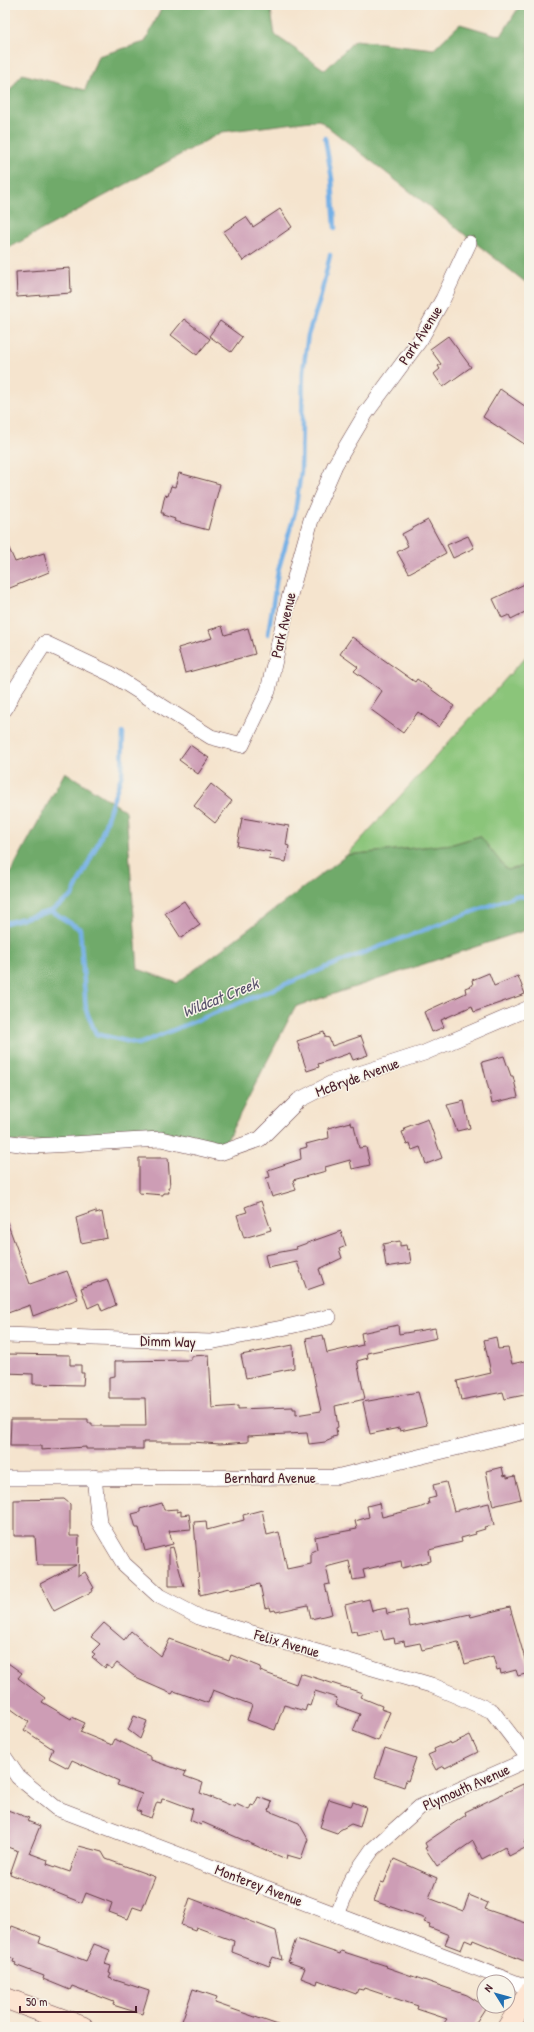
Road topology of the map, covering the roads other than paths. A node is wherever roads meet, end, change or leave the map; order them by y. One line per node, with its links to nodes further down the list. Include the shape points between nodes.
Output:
1 (469, 243): 2 (street, Park Avenue, via 443,299 420,340 366,413 335,465 311,520 288,602 268,691 242,745 211,737 111,674 45,643)
2 (5, 709)
3 (529, 1008): 4 (street, McBryde Avenue, via 424,1053 334,1082 299,1100 260,1139 220,1153 161,1139 34,1146)
4 (5, 1142)
5 (329, 1317): 6 (street, Dimm Way, via 210,1342)
6 (5, 1335)
7 (529, 1430): 8 (street, Bernhard Avenue, via 336,1477)
8 (94, 1477): 9 (street, Bernhard Avenue); 11 (street, Felix Avenue, via 99,1522 124,1564 159,1596 201,1618 431,1685 492,1711)
9 (5, 1478)
10 (5, 1758): 12 (street, Monterey Avenue, via 18,1776 56,1808)
11 (529, 1759): 12 (street, Plymouth Avenue, via 420,1807 372,1850 351,1880)
12 (337, 1915): 13 (street, Monterey Avenue)
13 (529, 1988)
14 (529, 1993): 17 (main road)
15 (5, 1998): 16 (main road)
16 (83, 2027)
17 (508, 2027)

